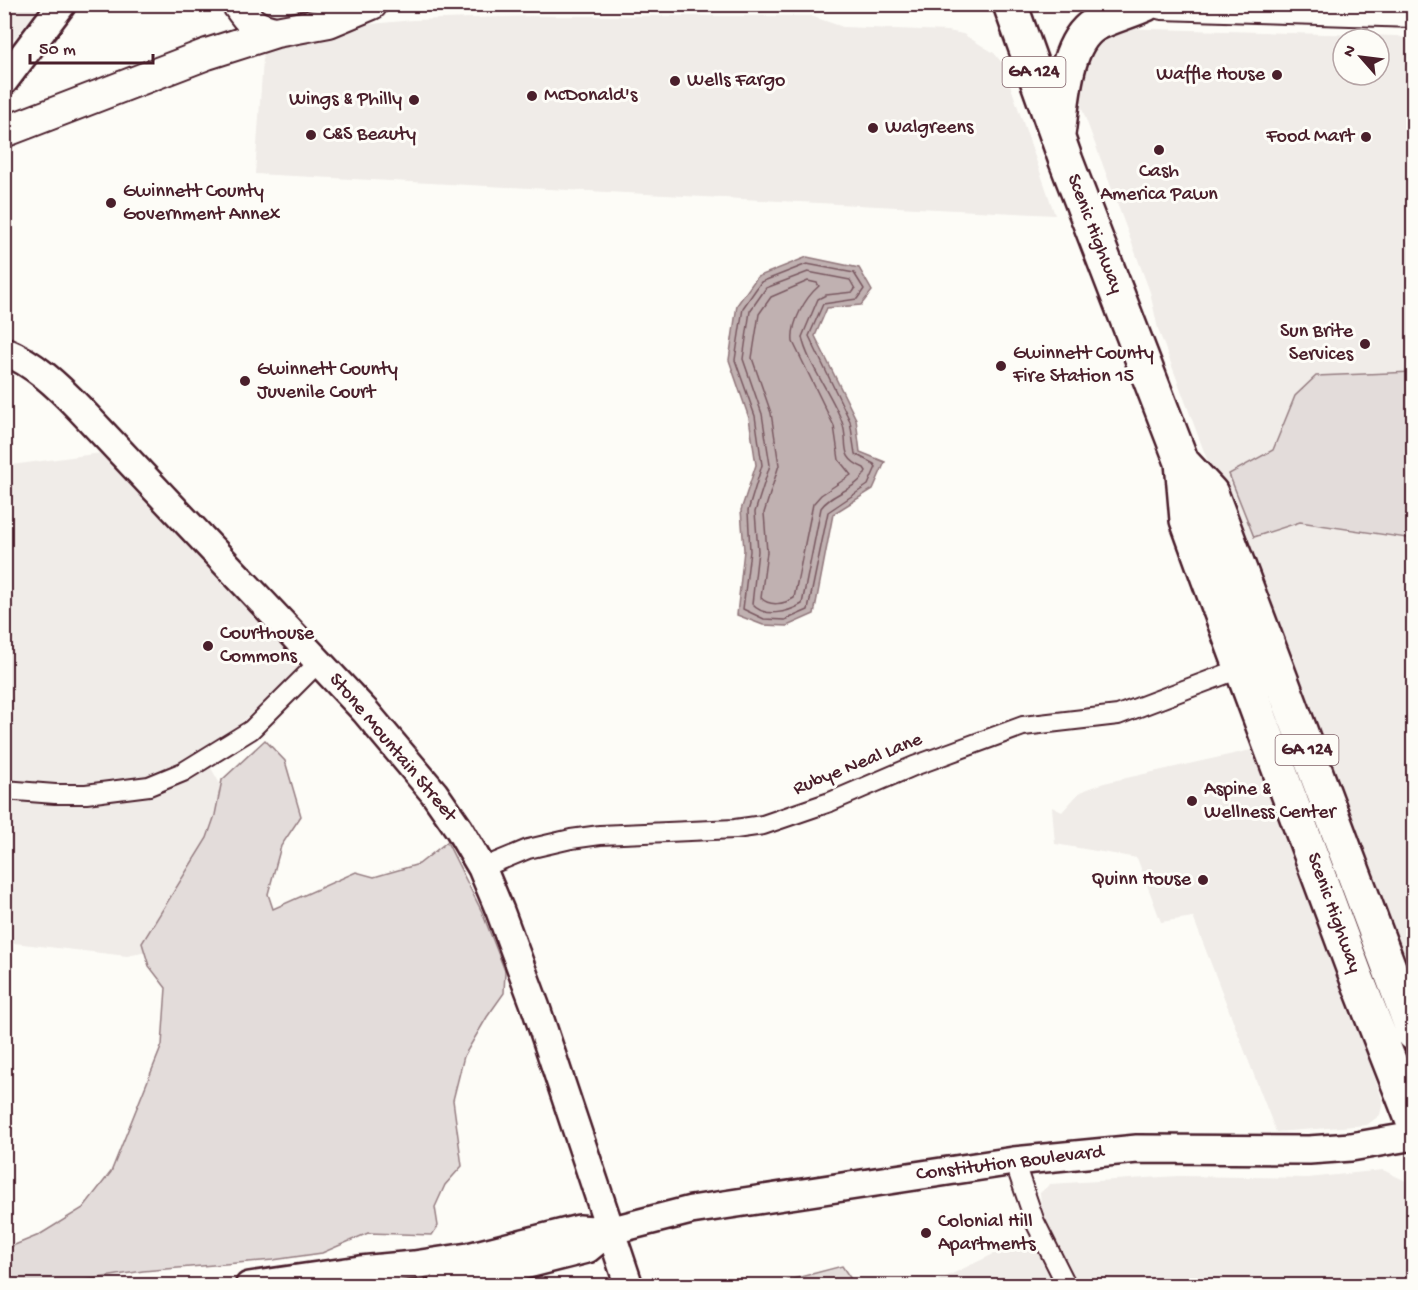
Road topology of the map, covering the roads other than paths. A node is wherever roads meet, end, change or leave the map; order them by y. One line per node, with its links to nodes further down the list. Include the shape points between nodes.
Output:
1 (62, 4): 9 (street)
2 (237, 4): 8 (main road, via 253,24)
3 (372, 4): 8 (main road, via 329,22)
4 (1010, 4): 11 (highway, Scenic Highway / GA 124)
5 (1146, 4): 11 (highway, via 1093,26 1077,44 1068,69)
6 (1162, 4): 7 (main road)
7 (1413, 12)
8 (276, 32): 10 (main road, via 207,54)
9 (4, 81)
10 (4, 132)
11 (1058, 139): 13 (highway, Scenic Highway / GA 124)
12 (4, 351): 15 (street, Stone Mountain Street, via 35,368 58,387)
13 (1182, 462): 14 (highway, Scenic Highway / GA 124, via 1210,493); 16 (highway, Scenic Highway / GA 124, via 1187,520)
14 (1272, 656): 16 (highway); 19 (highway, Scenic Highway / GA 124, via 1398,970)
15 (319, 662): 17 (street, via 251,730 183,772 148,786 86,795); 18 (street, Stone Mountain Street, via 434,793)
16 (1242, 668): 18 (street, Rubye Neal Lane, via 1118,716 1023,726 763,825 571,839 528,849); 20 (highway, Scenic Highway / GA 124)
17 (4, 790)
18 (482, 868): 23 (street, Stone Mountain Street, via 536,1008)
19 (1413, 1034)
20 (1413, 1124)
21 (1413, 1136): 22 (street, Constitution Boulevard, via 1330,1149 1137,1149)
22 (1014, 1161): 23 (street, Constitution Boulevard, via 691,1210); 27 (street, via 1035,1222)
23 (609, 1231): 24 (street, Constitution Boulevard, via 579,1229 468,1257); 25 (street, Constitution Boulevard, via 587,1249); 26 (street, Stone Mountain Street)
24 (249, 1286)
25 (441, 1286)
26 (629, 1286)
27 (1067, 1286)

